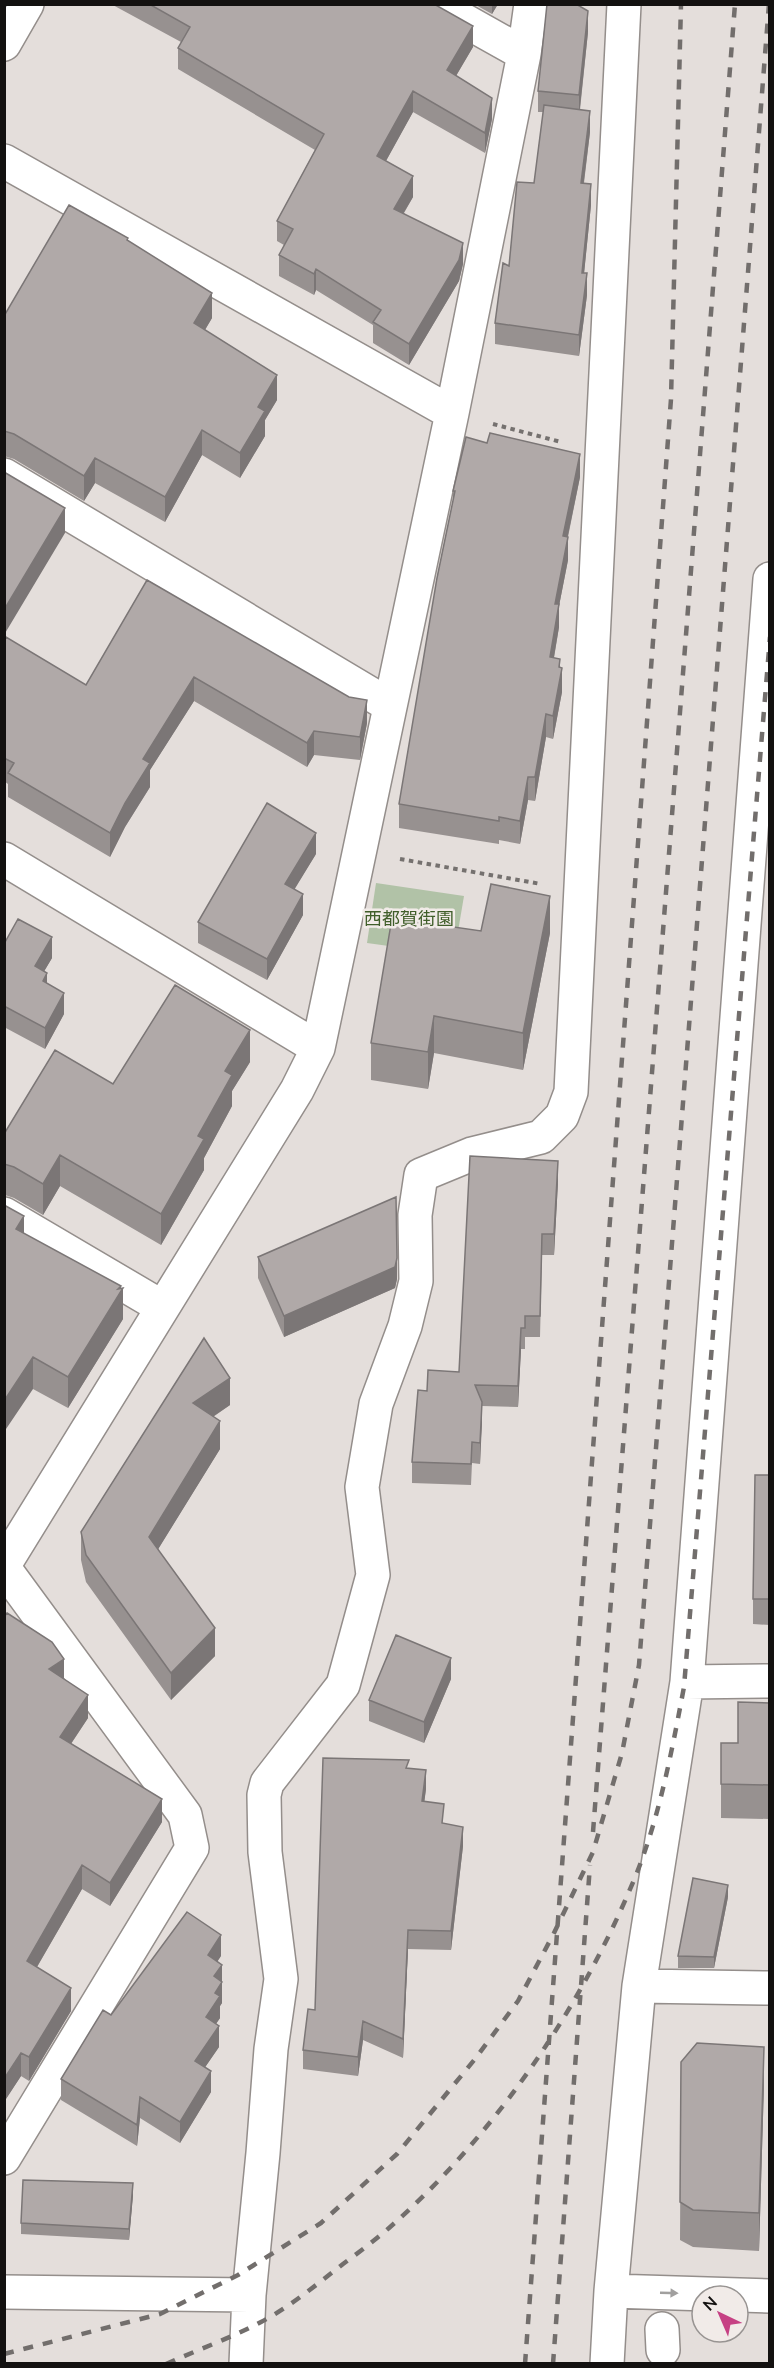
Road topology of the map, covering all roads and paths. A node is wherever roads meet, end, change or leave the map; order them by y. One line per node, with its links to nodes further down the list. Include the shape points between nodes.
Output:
1 (27, 4): 5 (street)
2 (435, 4): 6 (street)
3 (531, 4): 6 (street)
4 (624, 4): 9 (street)
5 (4, 44)
6 (524, 54): 8 (street)
7 (4, 161): 8 (street)
8 (452, 413): 9 (path); 12 (street)
9 (602, 453): 15 (street)
10 (4, 475): 12 (street)
11 (770, 579): 16 (street)
12 (389, 705): 13 (street)
13 (358, 851): 15 (path); 17 (street)
14 (4, 859): 17 (street)
15 (581, 891): 28 (street, via 571,1092 562,1116 541,1137 472,1154 421,1175 415,1215 416,1281 405,1326 376,1404 362,1487 373,1575 370,1587 343,1686 267,1783 264,1795 265,1852 281,1979)
16 (757, 915): 22 (street)
17 (318, 1048): 19 (street, via 297,1090)
18 (4, 1214): 19 (street)
19 (162, 1307): 20 (street)
20 (4, 1566): 25 (street, via 185,1815 192,1848)
21 (770, 1681): 22 (street)
22 (687, 1682): 23 (street)
23 (639, 1986): 24 (street); 26 (street)
24 (770, 1988)
25 (4, 2158)
26 (611, 2291): 29 (street, one-way to 29); 31 (street)
27 (4, 2292): 28 (street)
28 (249, 2295): 30 (street)
29 (770, 2296)
30 (246, 2364)
31 (607, 2364)

